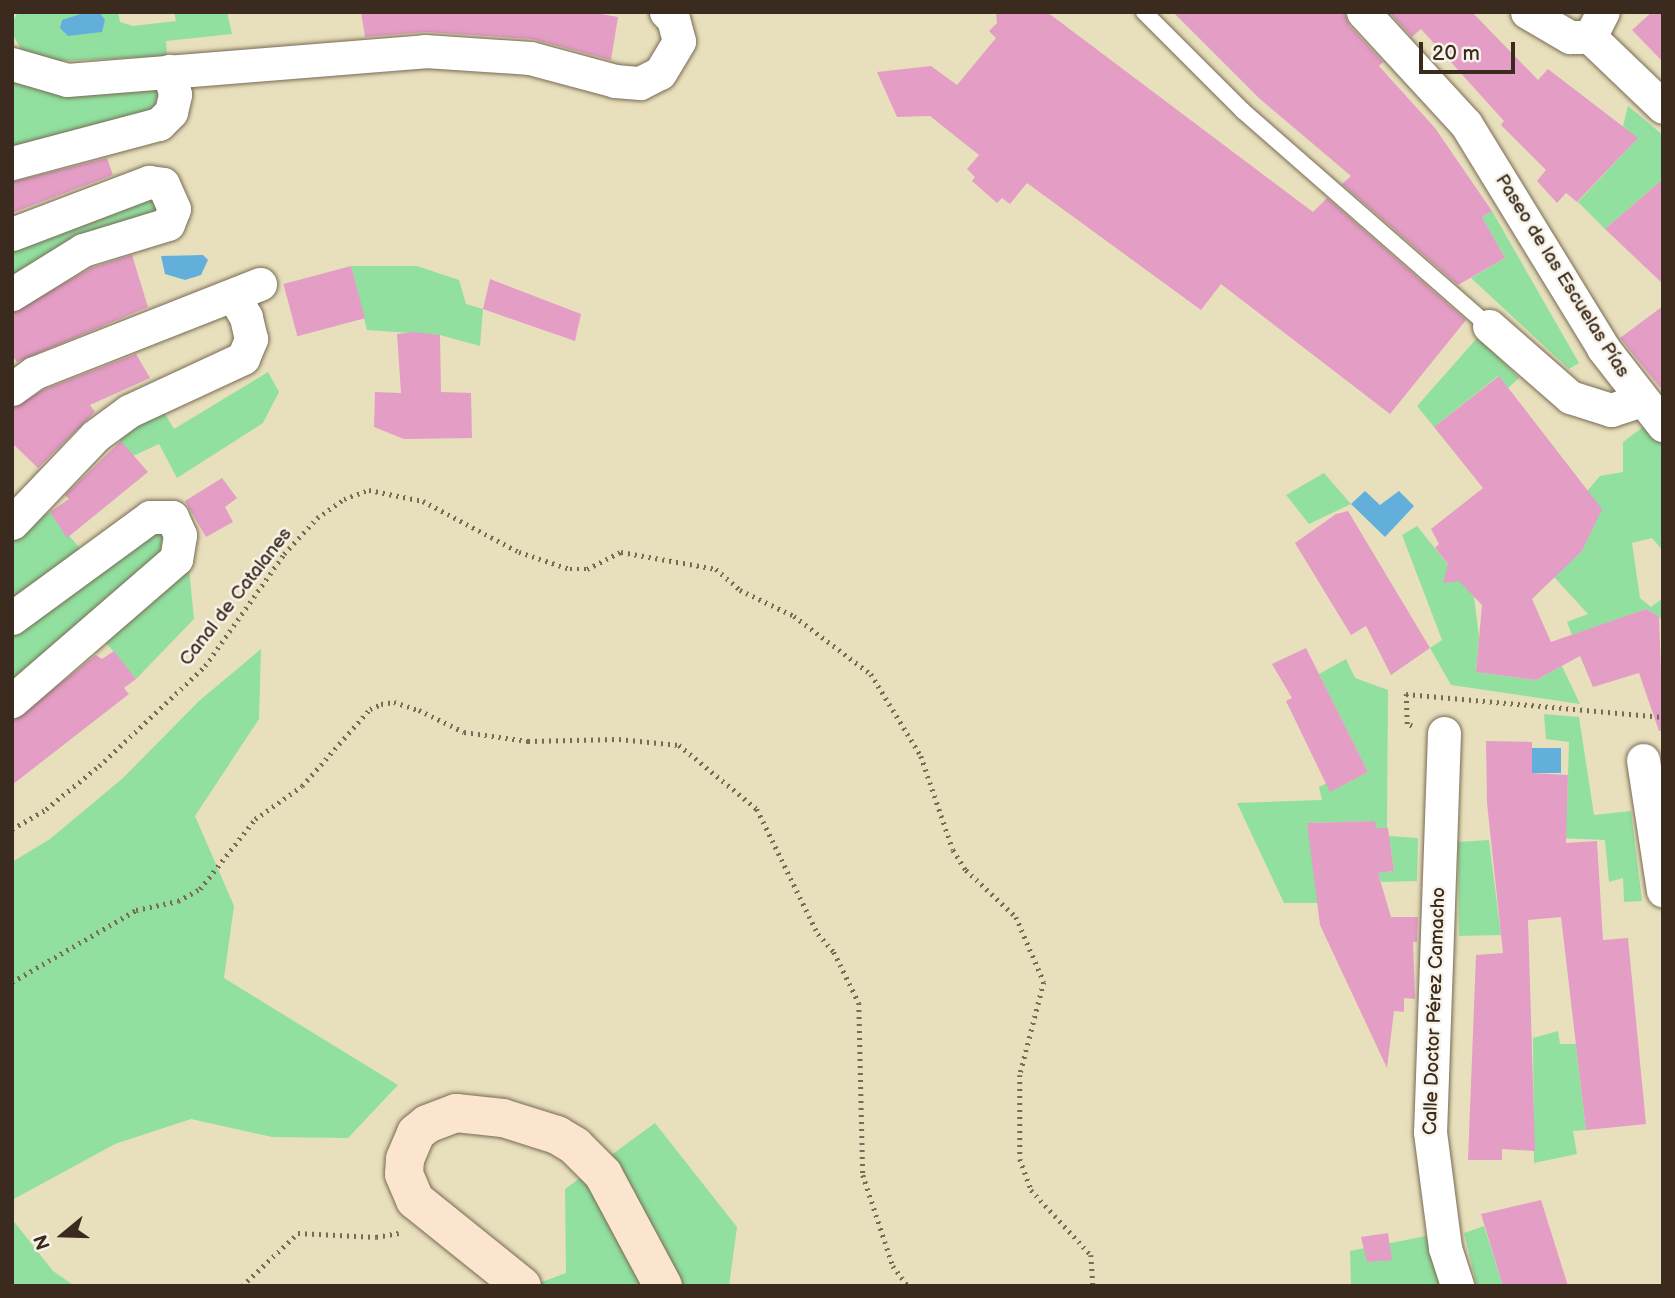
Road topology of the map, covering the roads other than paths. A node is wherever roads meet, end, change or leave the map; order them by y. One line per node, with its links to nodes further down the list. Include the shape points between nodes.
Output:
1 (666, 12): 7 (street, via 680,41 660,73 640,83 615,81 530,58 425,51)
2 (1144, 12): 12 (lane, via 1243,111)
3 (1363, 12): 14 (street, Paseo de las Escuelas Pías, via 1466,124 1603,348)
4 (1527, 12): 5 (street, via 1570,37)
5 (1597, 25): 8 (street)
6 (12, 64): 7 (street, via 66,80)
7 (169, 71): 9 (street, via 173,103 159,124)
8 (1663, 107)
9 (12, 163)
10 (12, 234): 11 (street, via 149,181 163,184 174,209 168,224 83,250)
11 (12, 294)
12 (1489, 326): 14 (street, Paseo de las Escuelas Pías, via 1570,397 1611,410)
13 (12, 389): 15 (street, via 34,373 247,291 251,339 243,358 129,411 95,436)
14 (1653, 413)
15 (12, 523)
16 (12, 618): 17 (street, via 150,517 173,517 180,535 176,559)
17 (12, 701)
18 (1444, 733): 23 (street, Calle Doctor Pérez Camacho, via 1430,1132 1445,1248)
19 (1643, 760): 20 (street)
20 (1663, 890)
21 (522, 1286): 22 (main road, via 415,1200 404,1174 409,1146 427,1124 456,1113 474,1113 535,1128 575,1146 603,1174)
22 (663, 1286)
23 (1457, 1286)

